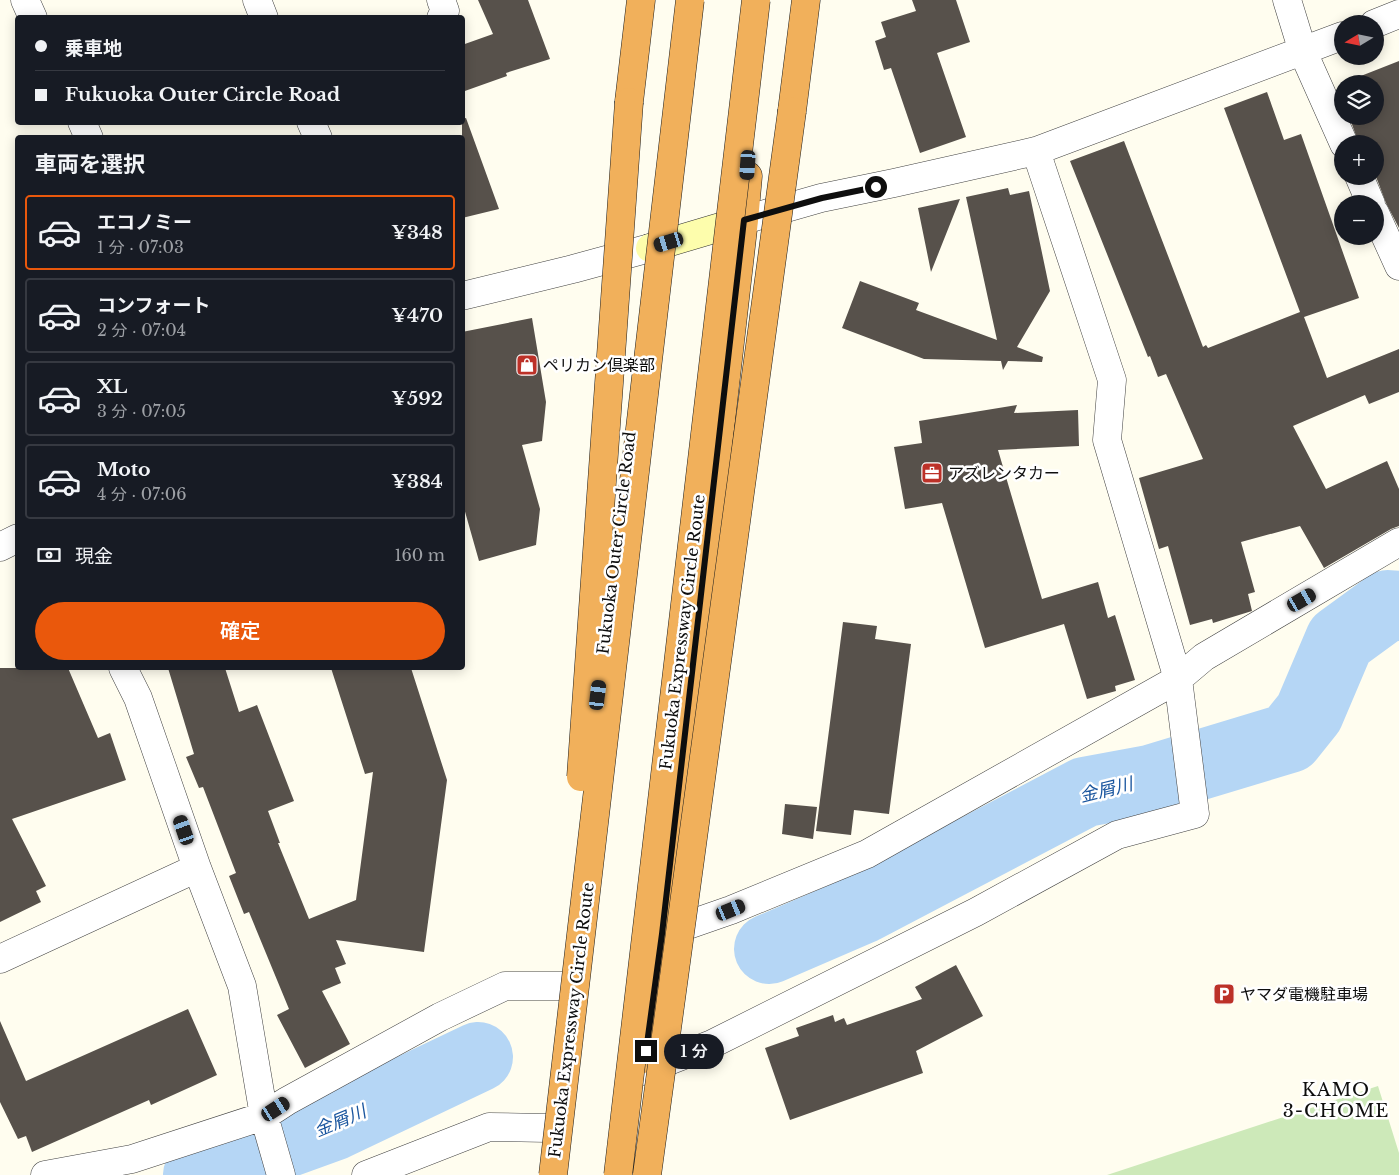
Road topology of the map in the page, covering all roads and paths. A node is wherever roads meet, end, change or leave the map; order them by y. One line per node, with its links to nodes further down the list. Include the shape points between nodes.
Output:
1 (25, 0): 12 (street)
2 (257, 0): 13 (street)
3 (441, 0): 14 (street, via 445,11)
4 (642, 0): 37 (highway, bridge, via 628,102)
5 (678, 0): 22 (highway, Fukuoka Outer Circle Road)
6 (690, 0): 37 (highway, Fukuoka Expressway Circle Route, bridge)
7 (756, 0): 41 (highway, Fukuoka Expressway Circle Route, bridge)
8 (761, 0): 20 (highway)
9 (806, 0): 43 (highway, bridge)
10 (1286, 0): 17 (street)
11 (1399, 14): 15 (street)
12 (32, 15)
13 (263, 15)
14 (443, 15)
15 (1384, 20)
16 (1334, 39): 17 (street)
17 (1303, 52): 18 (street); 19 (street)
18 (1340, 135)
19 (1036, 151): 20 (street, via 822,198); 29 (street, via 1112,380 1107,440)
20 (744, 220): 22 (street); 31 (highway)
21 (1384, 233): 23 (street)
22 (650, 248): 24 (street); 33 (highway, Fukuoka Outer Circle Road)
23 (1399, 266)
24 (465, 295)
25 (15, 539): 27 (street)
26 (1399, 542): 29 (street, via 1204,657)
27 (0, 546)
28 (123, 670): 30 (street, via 138,698)
29 (1178, 679): 31 (street, via 866,854 731,910); 34 (street, via 1196,814 1117,836 976,912 721,1040)
30 (197, 868): 32 (street); 35 (street, via 242,986)
31 (662, 934): 34 (highway)
32 (0, 959)
33 (564, 986): 35 (street, via 505,986 440,1017); 36 (highway, Fukuoka Outer Circle Road)
34 (643, 1071): 42 (highway)
35 (264, 1116): 38 (street, via 132,1159); 39 (street)
36 (547, 1128): 37 (highway, Fukuoka Outer Circle Road); 40 (street, via 489,1126)
37 (549, 1170)
38 (46, 1175)
39 (281, 1175)
40 (366, 1175)
41 (618, 1175)
42 (631, 1175)
43 (647, 1175)

